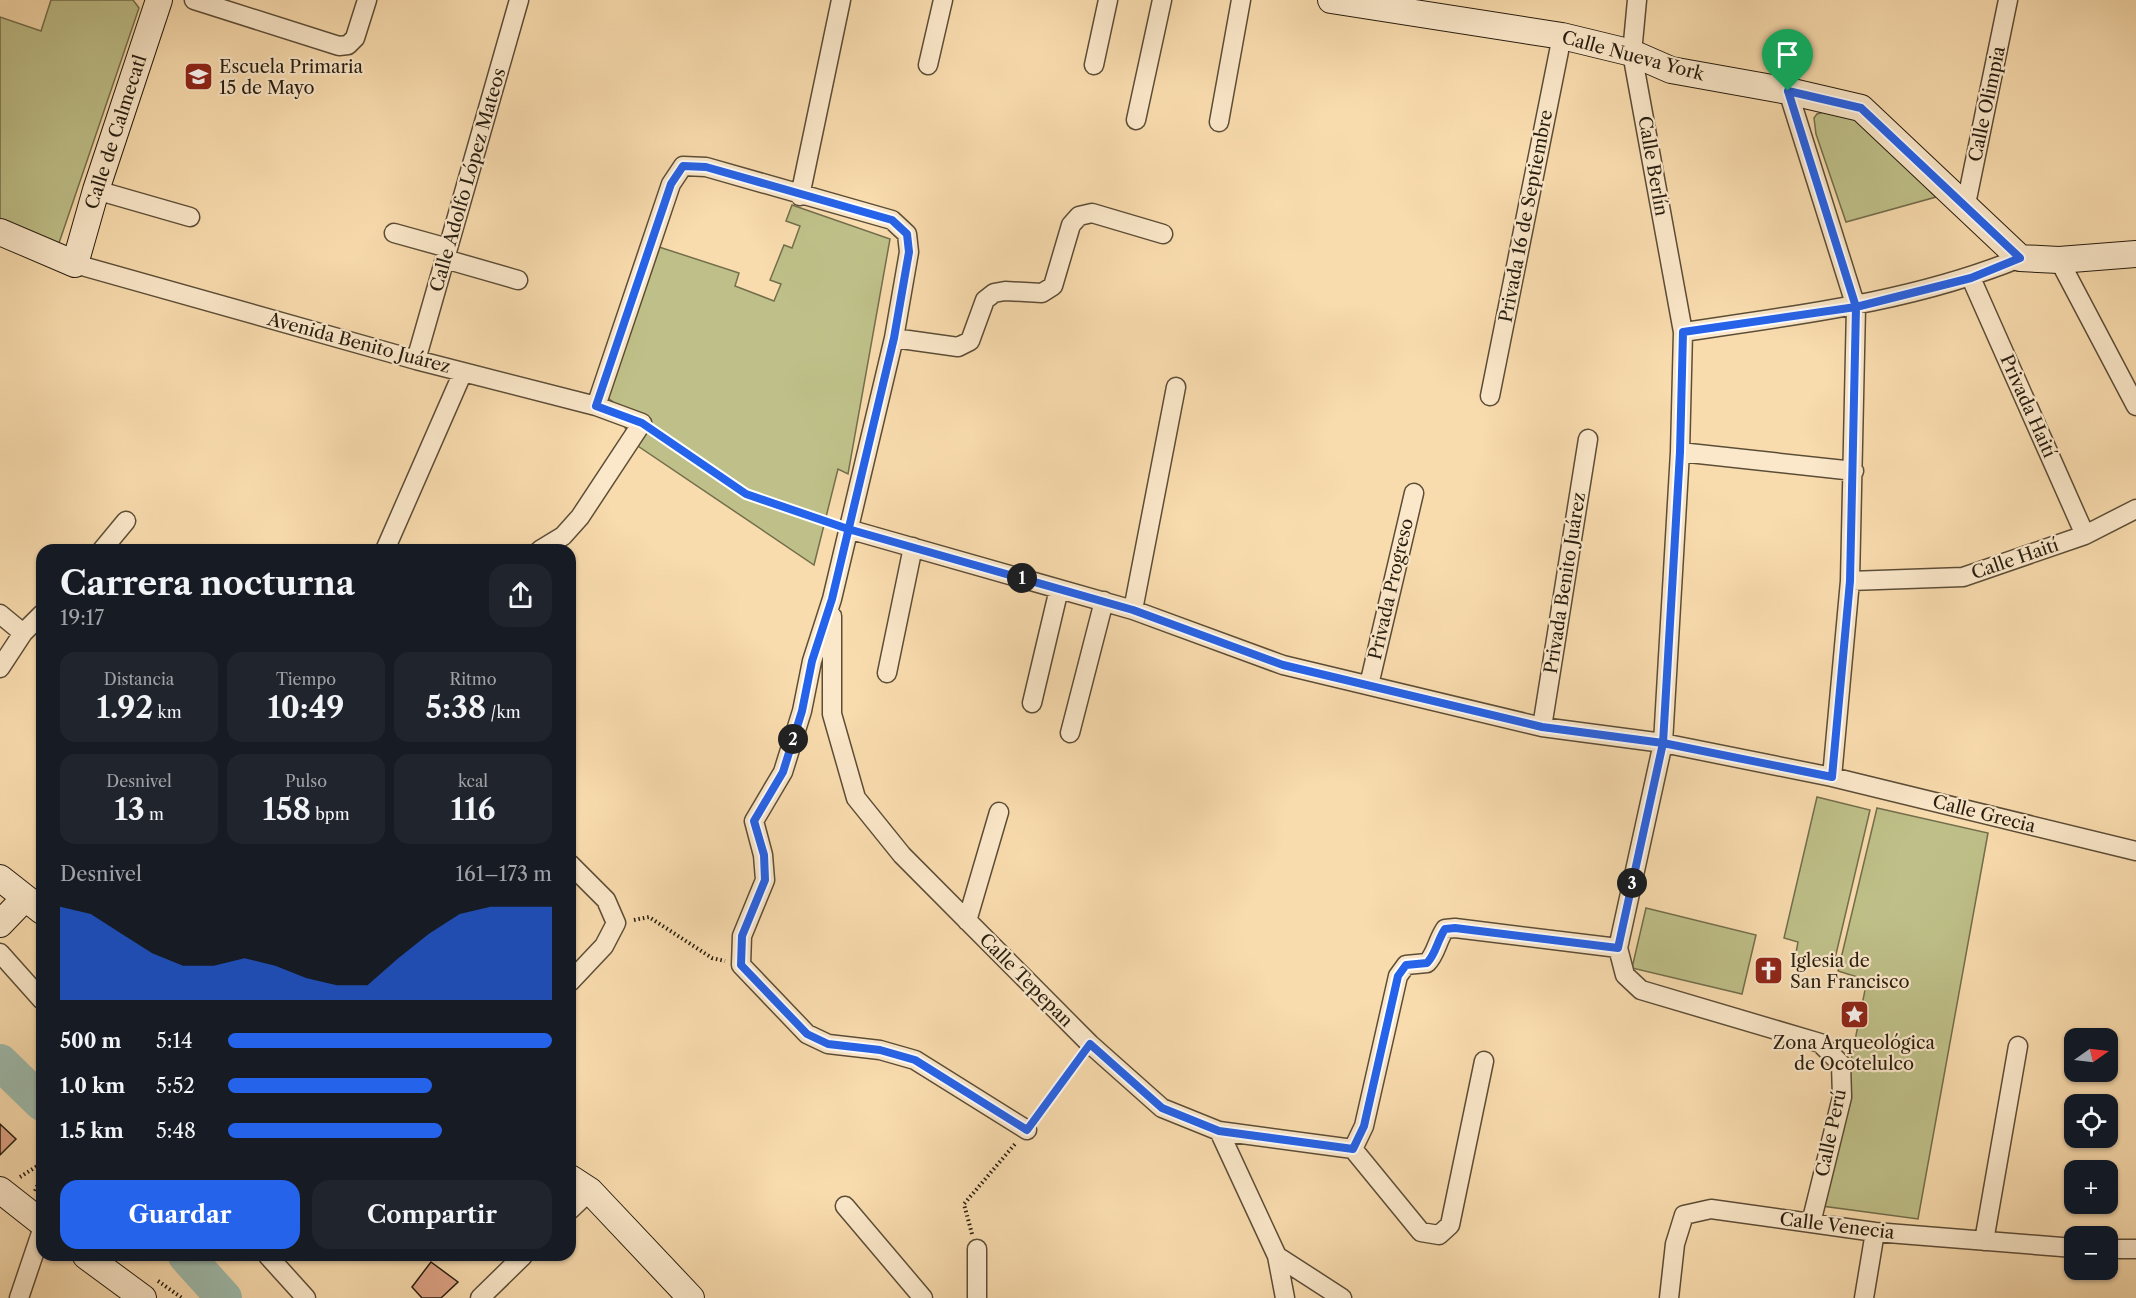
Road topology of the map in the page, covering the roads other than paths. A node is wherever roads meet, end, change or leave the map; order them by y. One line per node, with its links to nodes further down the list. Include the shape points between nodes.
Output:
1 (159, 0): 21 (street, Calle de Calmecatl)
2 (194, 0): 3 (street, via 339,46 348,45 355,38)
3 (367, 0)
4 (519, 0): 28 (street, Calle Adolfo López Mateos)
5 (841, 0): 22 (street)
6 (943, 0): 16 (street)
7 (1108, 0): 17 (street)
8 (1162, 0): 19 (street)
9 (1241, 0): 20 (street)
10 (1330, 0): 13 (street, Calle Nueva York)
11 (1637, 0): 15 (street, Calle Berlín)
12 (2008, 0): 23 (street, Calle Olimpia)
13 (1440, 8): 14 (street, Calle Nueva York)
14 (1562, 36): 15 (street, Calle Nueva York); 41 (street, Privada 16 de Septiembre)
15 (1632, 53): 18 (street, Calle Nueva York, via 1671,70); 36 (street, Calle Berlín)
16 (928, 65)
17 (1094, 65)
18 (1788, 91): 23 (street, Calle Nueva York, via 1861,108); 35 (street)
19 (1136, 120)
20 (1219, 122)
21 (96, 190): 24 (street); 32 (street, Calle de Calmecatl)
22 (800, 196): 37 (street, via 892,220 907,234 909,252); 42 (street, via 706,167 683,166 671,184)
23 (1965, 209): 30 (street, Calle Nueva York)
24 (190, 217)
25 (0, 232): 32 (street)
26 (394, 233): 28 (street)
27 (1163, 234): 37 (street, via 1092,213 1079,216 1071,225 1053,285 1042,292 994,293 985,300 970,341 958,347)
28 (446, 254): 34 (street); 38 (street, Calle Adolfo López Mateos)
29 (2136, 254): 31 (street)
30 (2020, 258): 31 (street); 33 (street)
31 (2059, 260): 43 (street)
32 (75, 264): 38 (street, Avenida Benito Juárez)
33 (1971, 278): 35 (street); 51 (street, Privada Haití)
34 (518, 280)
35 (1856, 307): 36 (street); 46 (street)
36 (1683, 332): 45 (street, Calle Berlín)
37 (894, 338): 50 (street)
38 (416, 360): 39 (street, Avenida Benito Juárez)
39 (463, 372): 42 (street, Avenida Benito Juárez); 53 (street)
40 (1176, 387): 60 (street)
41 (1490, 396)
42 (596, 406): 54 (street, Avenida Benito Juárez, via 642,423 580,517)
43 (2136, 406)
44 (1588, 439): 68 (street, Privada Benito Juárez)
45 (1680, 452): 46 (street); 70 (street, Calle Berlín)
46 (1854, 471): 56 (street)
47 (1414, 493): 66 (street, Privada Progreso)
48 (2136, 509): 51 (street, Calle Haití)
49 (126, 521): 52 (street)
50 (848, 529): 55 (street); 58 (street)
51 (2085, 535): 56 (street, Calle Haití, via 1963,577)
52 (107, 544)
53 (388, 544)
54 (549, 544)
55 (914, 548): 57 (street); 65 (street)
56 (1850, 581): 71 (street)
57 (1059, 589): 59 (street); 67 (street)
58 (832, 599): 78 (street, Calle Tepepan, via 832,714 856,798 902,855); 86 (street, via 783,772 754,821 764,855 765,880 742,936 741,965 807,1034 828,1044 880,1050 915,1060)
59 (1104, 601): 60 (street); 69 (street)
60 (1133, 610): 66 (street, via 1283,665)
61 (0, 614): 63 (street)
62 (36, 620): 63 (street)
63 (23, 633): 64 (street)
64 (0, 668)
65 (887, 673)
66 (1368, 685): 68 (street)
67 (1032, 703)
68 (1542, 727): 70 (street)
69 (1070, 733)
70 (1663, 743): 71 (street, Calle Grecia); 80 (street, Calle Berlín)
71 (1832, 777): 73 (street, Calle Grecia)
72 (999, 812): 78 (street)
73 (2136, 851)
74 (576, 870): 82 (street, via 606,900 616,923 604,946)
75 (0, 878): 76 (street)
76 (36, 906)
77 (36, 907): 79 (street)
78 (968, 921): 87 (street, Calle Tepepan, via 1090,1044 1162,1108)
79 (0, 924)
80 (1618, 948): 88 (street, via 1445,929 1427,963 1406,965 1398,976 1364,1126); 93 (street, Calle Perú, via 1624,975 1641,990 1820,1043 1841,1064 1842,1097)
81 (0, 953): 83 (street)
82 (576, 976)
83 (36, 993)
84 (2018, 1046): 95 (street)
85 (1485, 1061): 88 (street, via 1450,1225 1439,1235 1421,1232)
86 (1027, 1130)
87 (1219, 1131): 88 (street, Calle Tepepan); 101 (street)
88 (1353, 1149)
89 (580, 1184): 109 (street)
90 (0, 1190): 92 (street)
91 (845, 1206): 110 (street)
92 (36, 1218)
93 (1811, 1223): 94 (street, Calle Venecia); 114 (street, Calle Venecia, via 1711,1209 1684,1215 1675,1244)
94 (1875, 1232): 95 (street, Calle Venecia); 115 (street)
95 (1984, 1241): 96 (street, Calle Venecia)
96 (2064, 1247)
97 (36, 1248): 105 (street)
98 (977, 1249): 111 (street)
99 (2118, 1249): 100 (street)
100 (2136, 1250)
101 (1277, 1256): 112 (street); 113 (street)
102 (93, 1261): 106 (street)
103 (273, 1261): 107 (street)
104 (518, 1261): 108 (street)
105 (19, 1298)
106 (143, 1298)
107 (306, 1298)
108 (480, 1298)
109 (691, 1298)
110 (922, 1298)
111 (976, 1298)
112 (1285, 1298)
113 (1342, 1298)
114 (1669, 1298)
115 (1864, 1298)

